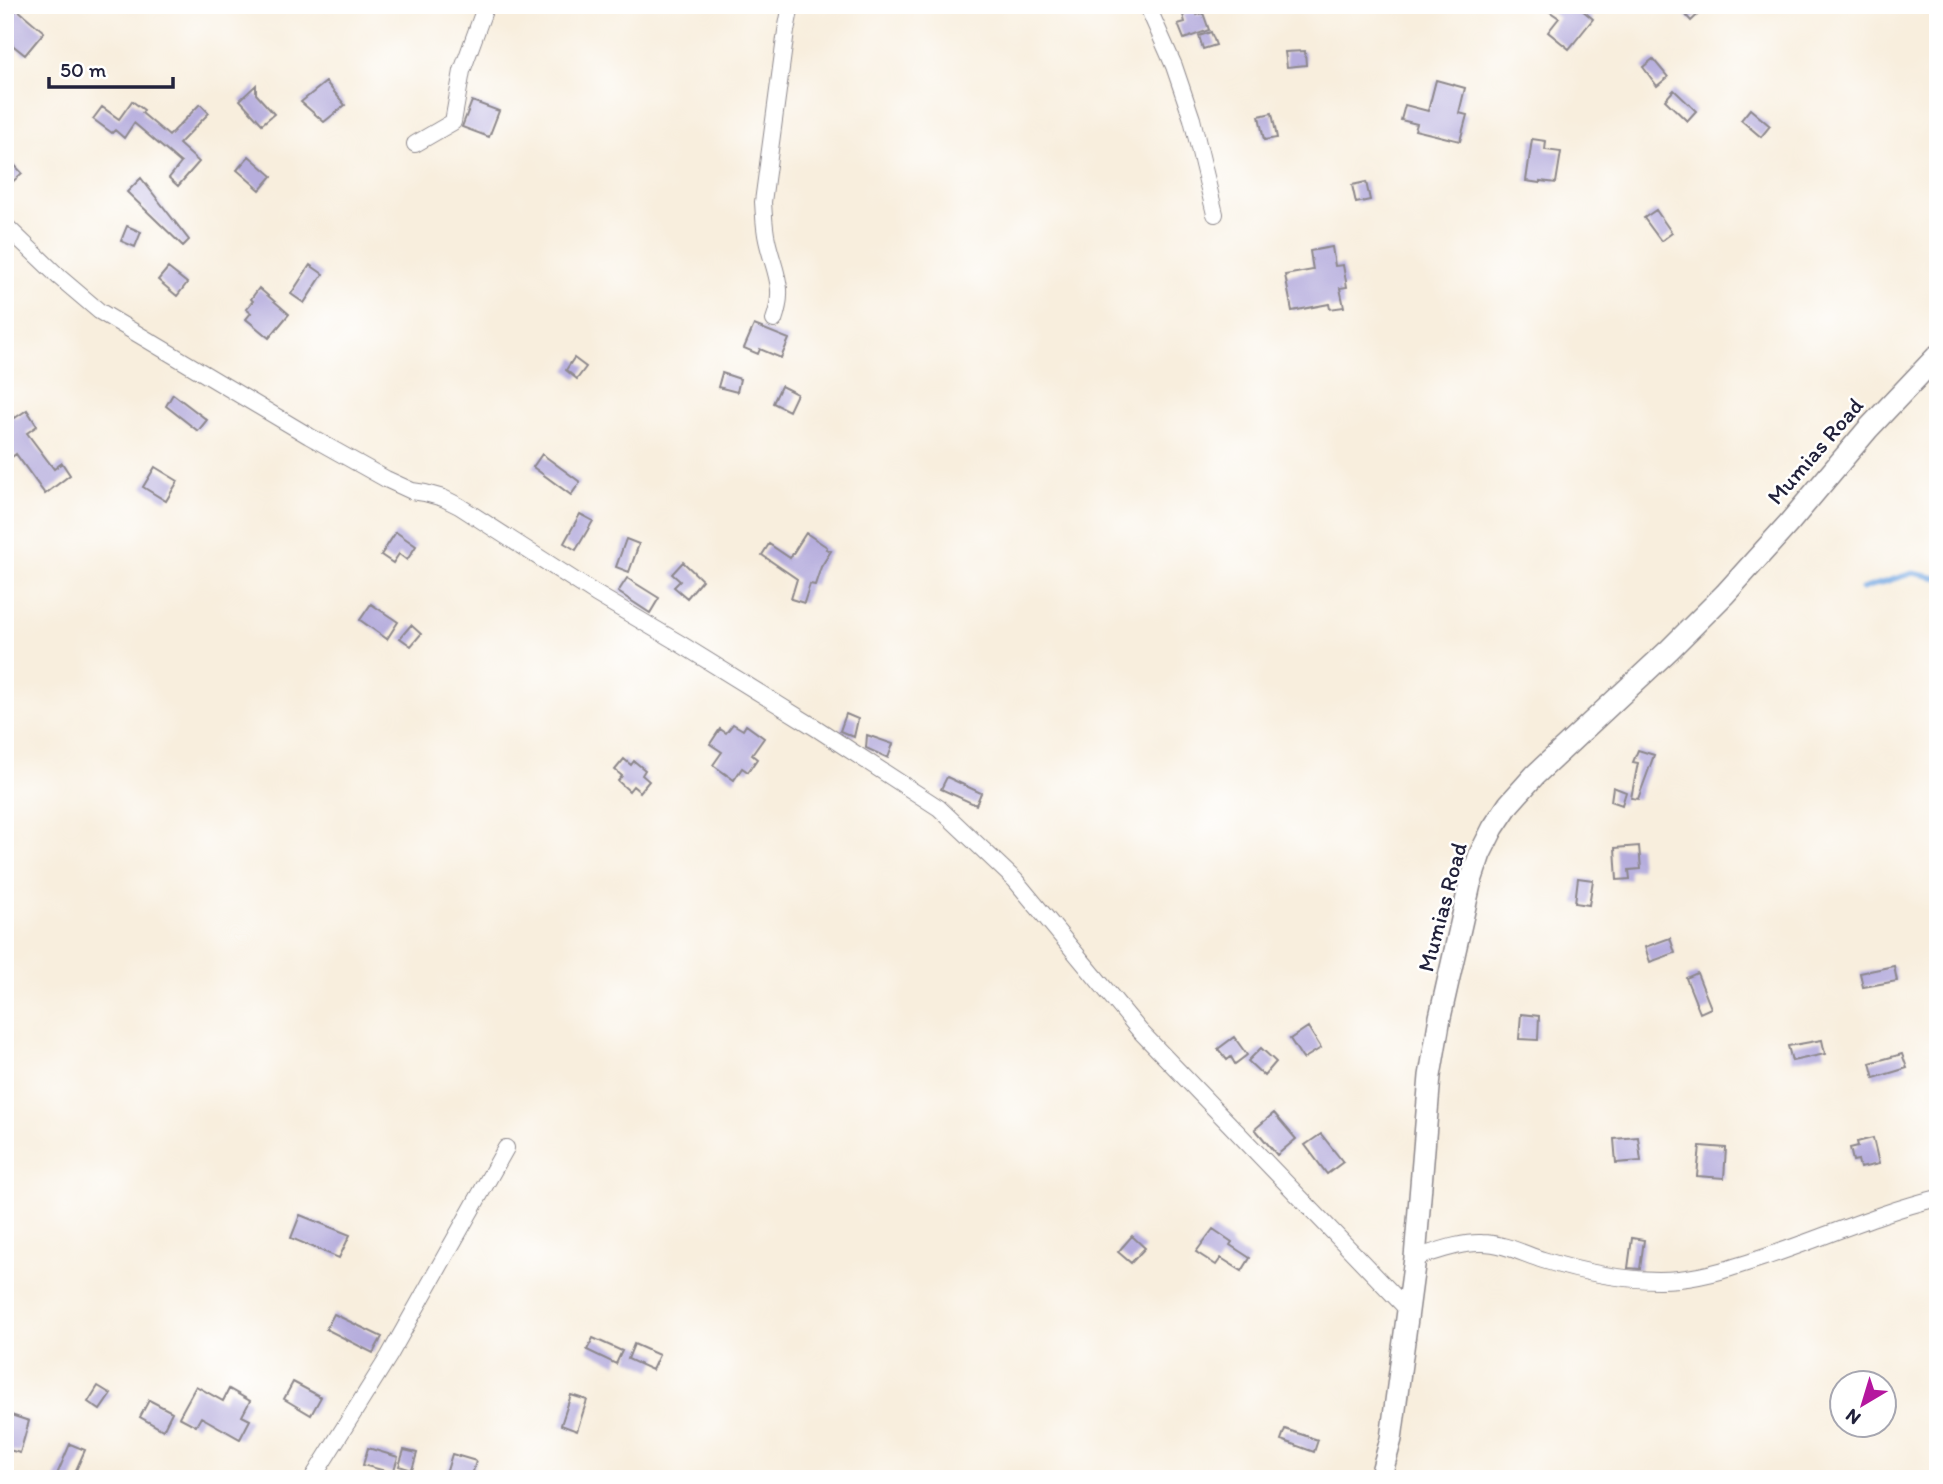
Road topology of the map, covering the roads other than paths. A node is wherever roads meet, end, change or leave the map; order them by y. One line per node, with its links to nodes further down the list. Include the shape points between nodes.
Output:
1 (486, 5): 4 (street, via 462,71 453,122)
2 (791, 5): 7 (street, via 764,202 766,240 780,292)
3 (1147, 5): 5 (street, via 1192,119)
4 (415, 144)
5 (1215, 214)
6 (5, 225): 12 (street, via 99,311 386,480 459,506 939,808 1015,880 1140,1031)
7 (774, 320)
8 (1938, 355): 11 (street, Mumias Road, via 1748,570 1535,775 1493,828 1470,884 1440,1017 1430,1076)
9 (506, 1148): 13 (street, via 389,1356)
10 (1938, 1198): 11 (street, via 1720,1272 1680,1279 1601,1275 1482,1243)
11 (1415, 1258): 12 (street, Mumias Road)
12 (1408, 1310): 14 (street, Mumias Road, via 1391,1439)
13 (312, 1479)
14 (1380, 1479)

